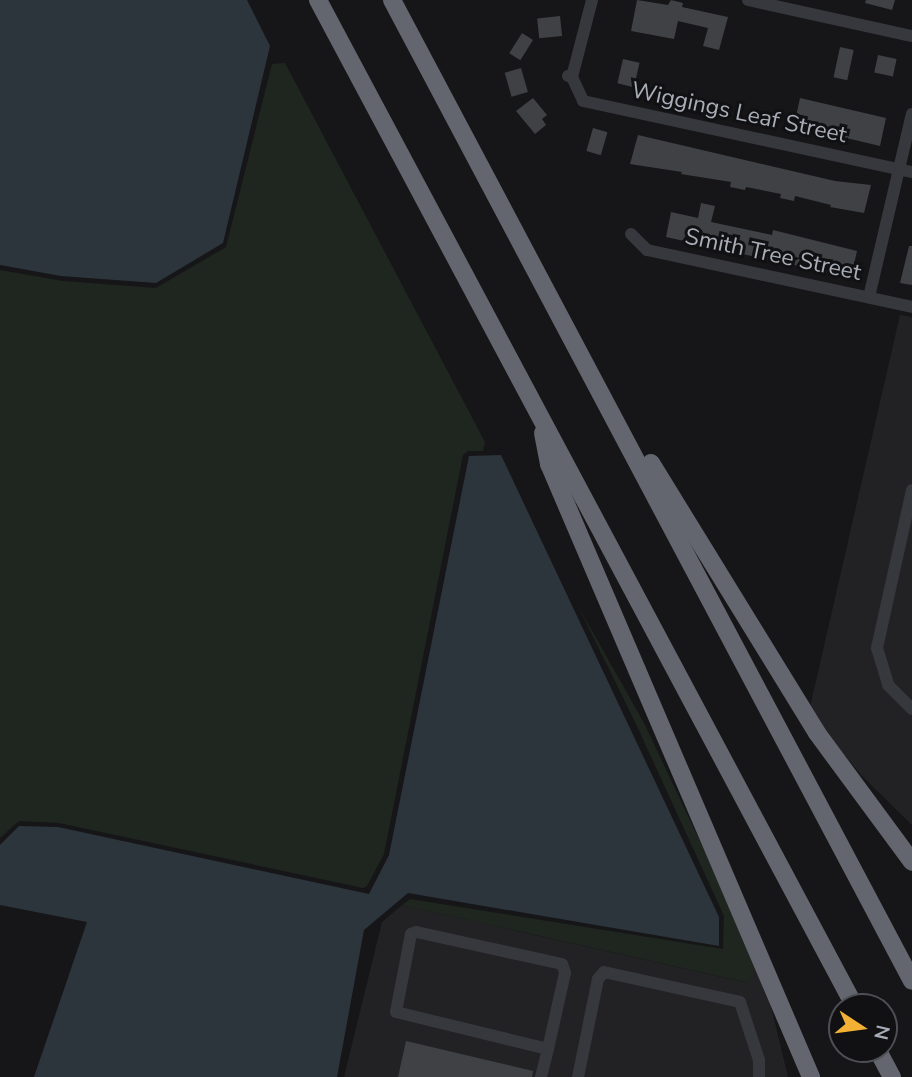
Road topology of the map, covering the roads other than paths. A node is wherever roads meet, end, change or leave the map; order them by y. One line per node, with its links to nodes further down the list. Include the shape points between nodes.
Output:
1 (318, 0): 12 (highway)
2 (393, 0): 11 (highway)
3 (592, 0): 7 (street, Wiggings Leaf Street, via 570,77 583,101)
4 (748, 0): 5 (street)
5 (912, 36)
6 (912, 114): 7 (street)
7 (906, 171): 9 (street)
8 (631, 234): 9 (street, Smith Tree Street, via 647,250)
9 (869, 297): 10 (street, Smith Tree Street)
10 (912, 307)
11 (561, 317): 16 (highway, via 817,733); 17 (highway)
12 (539, 412): 18 (highway); 23 (highway, via 550,464)
13 (912, 490): 14 (street)
14 (909, 519): 15 (street, via 877,648 888,685)
15 (912, 709)
16 (910, 860)
17 (912, 981)
18 (848, 993)
19 (548, 1049): 19 (street, via 396,1012 411,934 562,964 565,973); 20 (street)
20 (541, 1077)
21 (578, 1077): 22 (street, via 598,979 604,972 740,1002 759,1060)
22 (759, 1077)
23 (811, 1077)

